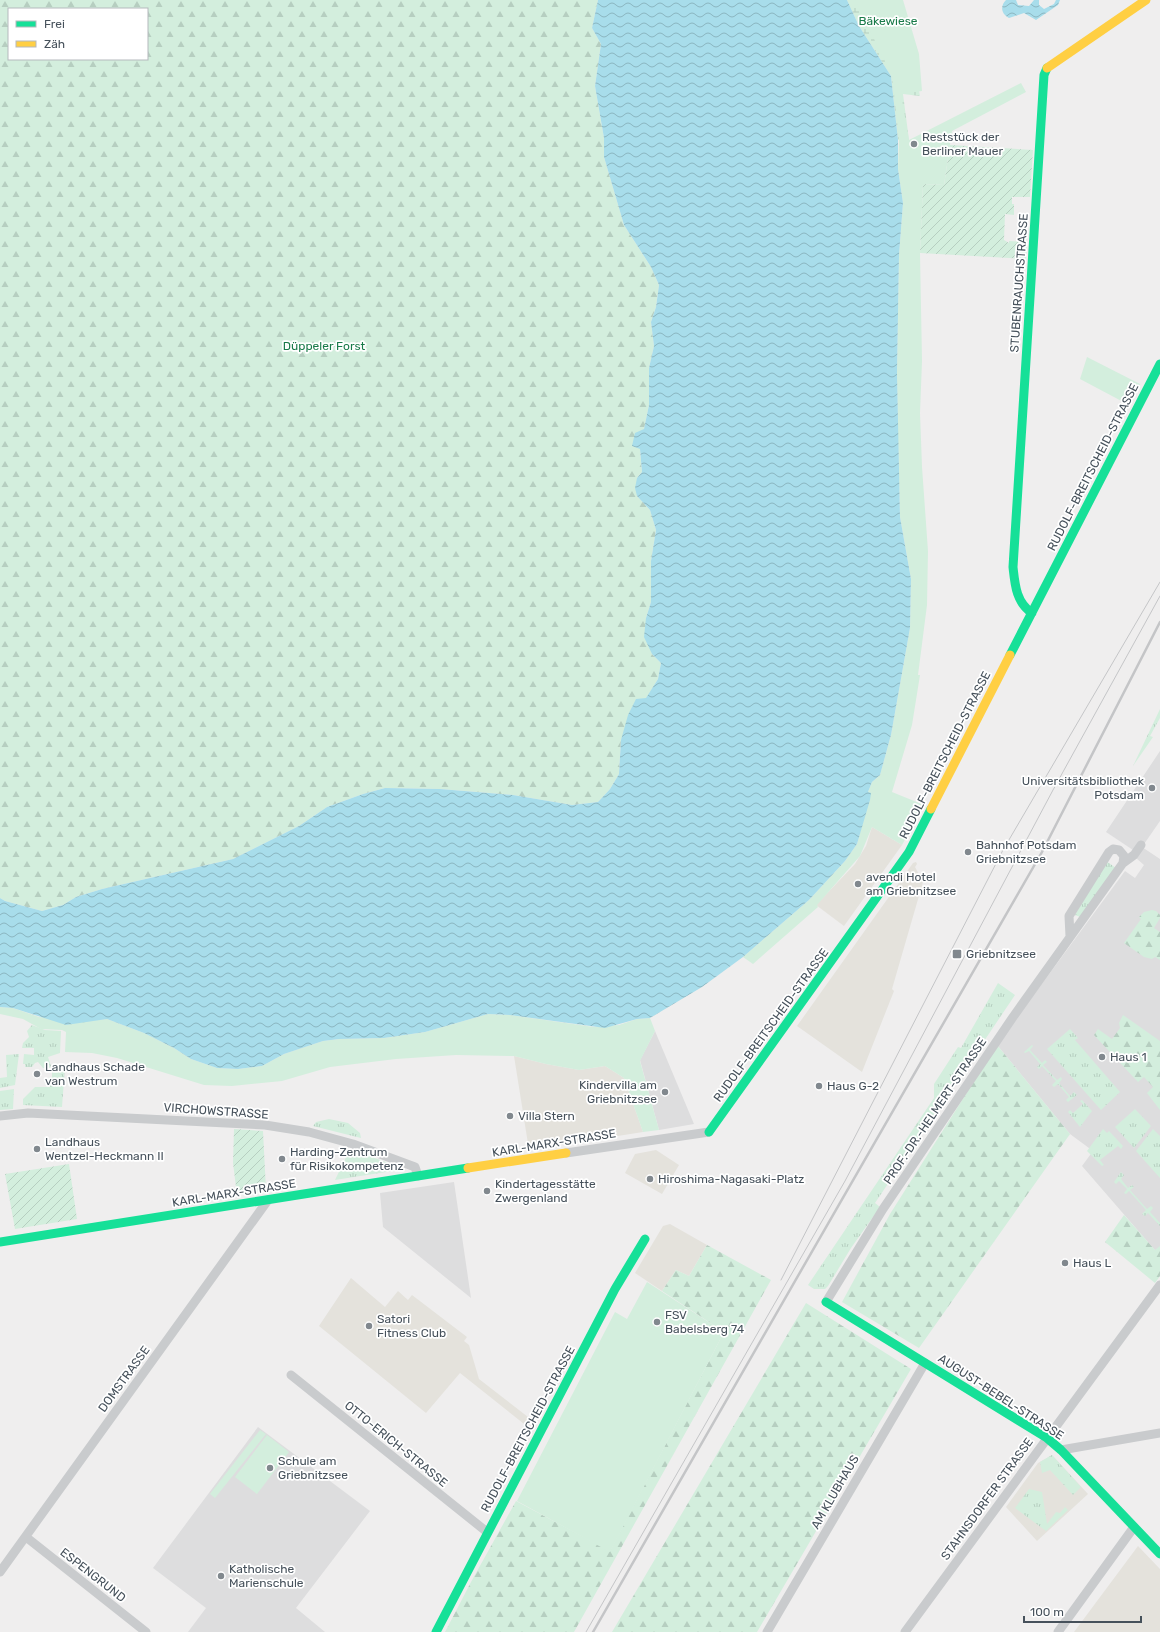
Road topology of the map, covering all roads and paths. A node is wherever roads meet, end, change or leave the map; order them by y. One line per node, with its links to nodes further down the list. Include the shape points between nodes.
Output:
1 (1146, 0): 3 (street, STUBENRAUCHSTRASSE, via 1047,68 1044,75 1014,567 1019,599 1025,609)
2 (1160, 364): 3 (street, RUDOLF-BREITSCHEID-STRASSE)
3 (1032, 613): 8 (street, RUDOLF-BREITSCHEID-STRASSE, via 908,852)
4 (1141, 845): 5 (street, PROF.-DR.-HELMERT-STRASSE)
5 (1123, 864): 6 (street, PROF.-DR.-HELMERT-STRASSE); 6 (street, via 1124,856 1121,851 1114,849 1107,854 1069,916)
6 (1070, 936): 14 (street, PROF.-DR.-HELMERT-STRASSE, via 907,1173)
7 (0, 1116): 9 (street, VIRCHOWSTRASSE, via 28,1113 269,1126 309,1132 363,1147 415,1167)
8 (709, 1132): 9 (street, KARL-MARX-STRASSE)
9 (418, 1176): 10 (street, KARL-MARX-STRASSE)
10 (268, 1200): 12 (street, KARL-MARX-STRASSE); 22 (street, DOMSTRASSE)
11 (645, 1239): 21 (street, RUDOLF-BREITSCHEID-STRASSE, via 615,1290)
12 (0, 1242)
13 (1160, 1285): 18 (street, STAHNSDORFER STRASSE)
14 (826, 1302): 15 (street, AUGUST-BEBEL-STRASSE)
15 (925, 1363): 18 (street, AUGUST-BEBEL-STRASSE); 27 (street, AM KLUBHAUS)
16 (291, 1375): 21 (street, OTTO-ERICH-STRASSE)
17 (1160, 1433): 19 (street)
18 (1047, 1438): 19 (street, AUGUST-BEBEL-STRASSE); 28 (street, STAHNSDORFER STRASSE)
19 (1061, 1450): 20 (street, AUGUST-BEBEL-STRASSE)
20 (1134, 1527): 23 (street, AUGUST-BEBEL-STRASSE); 29 (street)
21 (487, 1532): 26 (street, RUDOLF-BREITSCHEID-STRASSE)
22 (26, 1537): 24 (street, DOMSTRASSE); 25 (street, ESPENGRUND)
23 (1160, 1554)
24 (0, 1572)
25 (146, 1632)
26 (436, 1632)
27 (767, 1632)
28 (905, 1632)
29 (1058, 1632)

